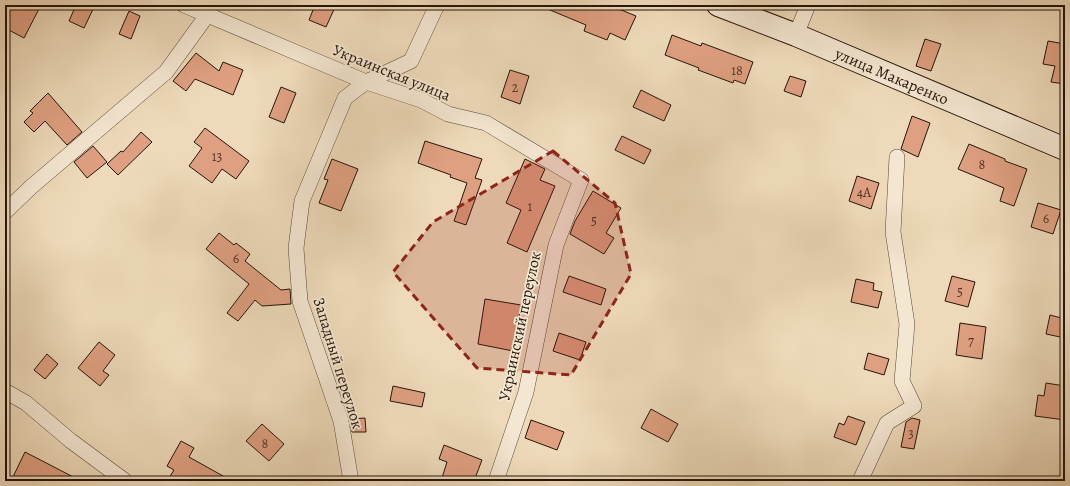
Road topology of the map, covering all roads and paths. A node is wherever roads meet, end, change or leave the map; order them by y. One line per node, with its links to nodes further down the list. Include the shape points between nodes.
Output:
1 (184, 5): 5 (street, Украинская улица)
2 (437, 5): 7 (street, Западный переулок, via 411,61)
3 (718, 5): 6 (main road, улица Макаренко)
4 (808, 5): 6 (street)
5 (210, 10): 7 (street, Украинская улица); 11 (street, via 166,72)
6 (796, 35): 8 (main road, улица Макаренко)
7 (366, 82): 10 (street, Украинская улица, via 421,100 448,114 486,123); 14 (street, Западный переулок, via 345,98 342,105 302,201 296,248 300,301 341,421)
8 (1065, 149)
9 (897, 157): 16 (street, via 893,232 907,324 902,381 914,406 887,423)
10 (581, 180): 15 (street, Украинский переулок, via 556,245 526,392)
11 (5, 212)
12 (5, 391): 13 (street, via 26,403)
13 (125, 481)
14 (351, 481)
15 (496, 481)
16 (860, 481)

